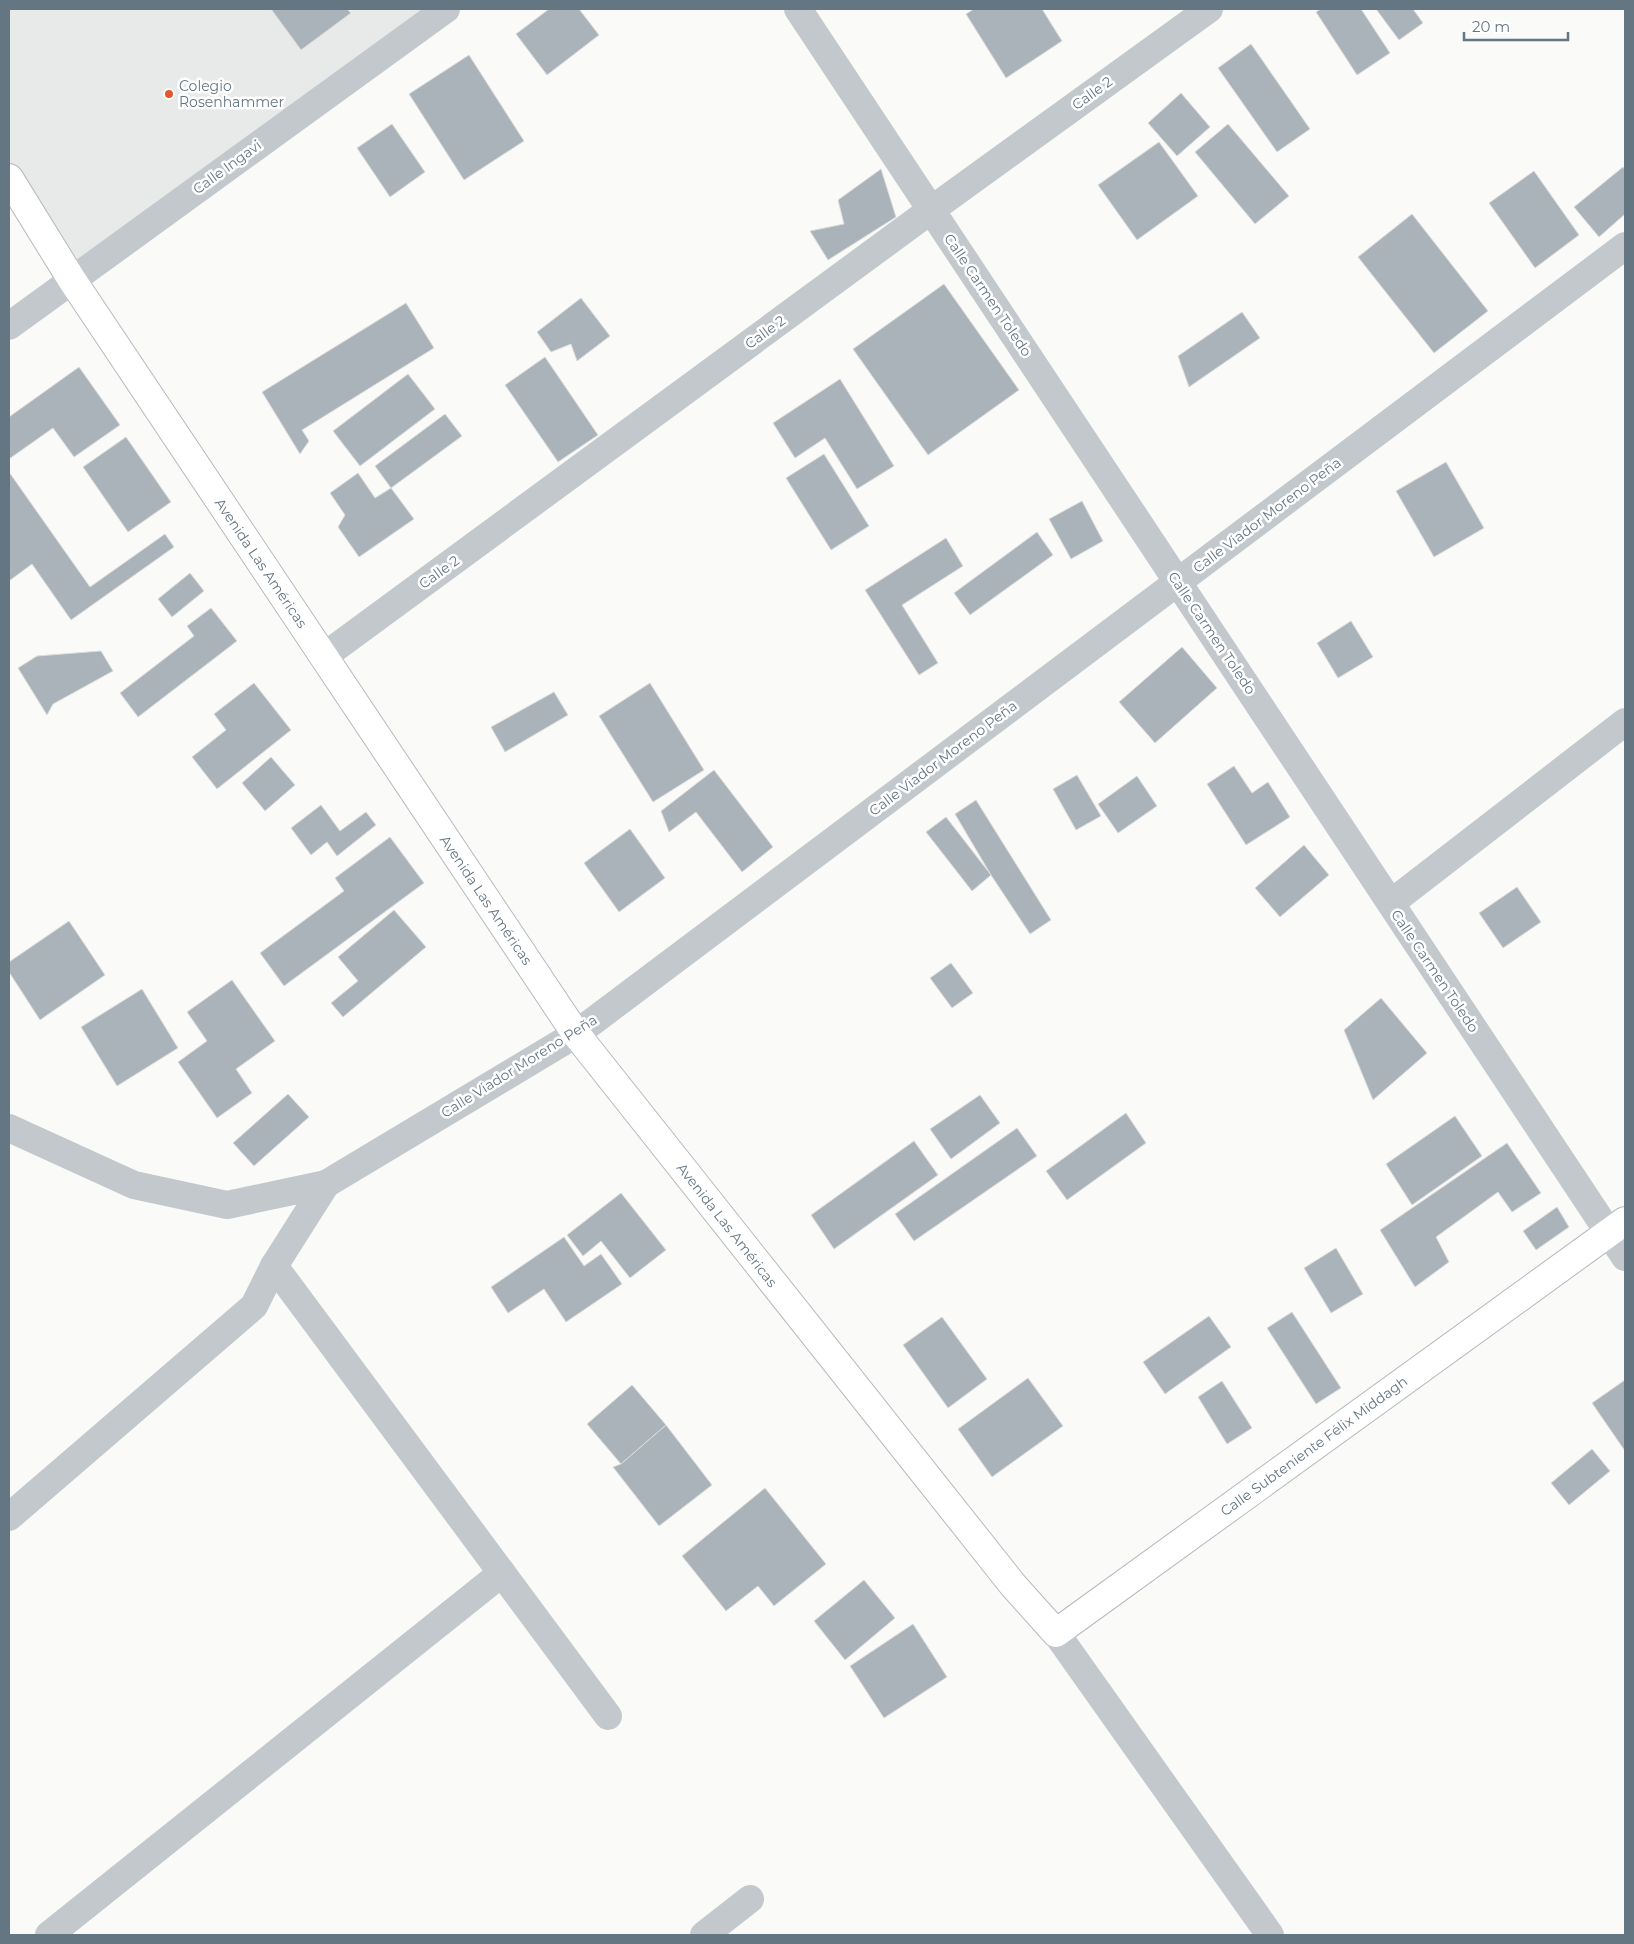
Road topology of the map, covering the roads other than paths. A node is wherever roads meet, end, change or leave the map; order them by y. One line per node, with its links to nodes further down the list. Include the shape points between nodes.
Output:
1 (446, 9): 7 (street, Calle Ingavi)
2 (798, 9): 5 (street, Calle Carmen Toledo)
3 (1209, 9): 5 (street, Calle 2)
4 (9, 178): 7 (main road, Avenida Las Américas)
5 (931, 210): 9 (street, Calle Carmen Toledo); 10 (street, Calle 2)
6 (1623, 252): 9 (street, Calle Viador Moreno Peña)
7 (72, 280): 8 (street, Calle Ingavi); 10 (main road, Avenida Las Américas)
8 (9, 326)
9 (1178, 582): 12 (street, Calle Carmen Toledo); 13 (street, Calle Viador Moreno Peña)
10 (323, 657): 13 (main road, Avenida Las Américas)
11 (1625, 722): 12 (street)
12 (1391, 903): 16 (street, Calle Carmen Toledo)
13 (576, 1034): 15 (street, Calle Viador Moreno Peña); 21 (main road, Avenida Las Américas, via 1013,1585)
14 (9, 1128): 15 (street, Calle Viador Moreno Peña, via 134,1185 227,1205)
15 (326, 1184): 18 (street)
16 (1617, 1227): 17 (street, Calle Carmen Toledo); 21 (main road, Calle Subteniente Félix Middagh)
17 (1625, 1257)
18 (274, 1266): 19 (street, via 254,1306); 20 (street)
19 (9, 1517)
20 (502, 1573): 22 (street); 24 (street)
21 (1056, 1633): 26 (street)
22 (608, 1716)
23 (750, 1899): 25 (street)
24 (49, 1935)
25 (704, 1935)
26 (1270, 1935)

